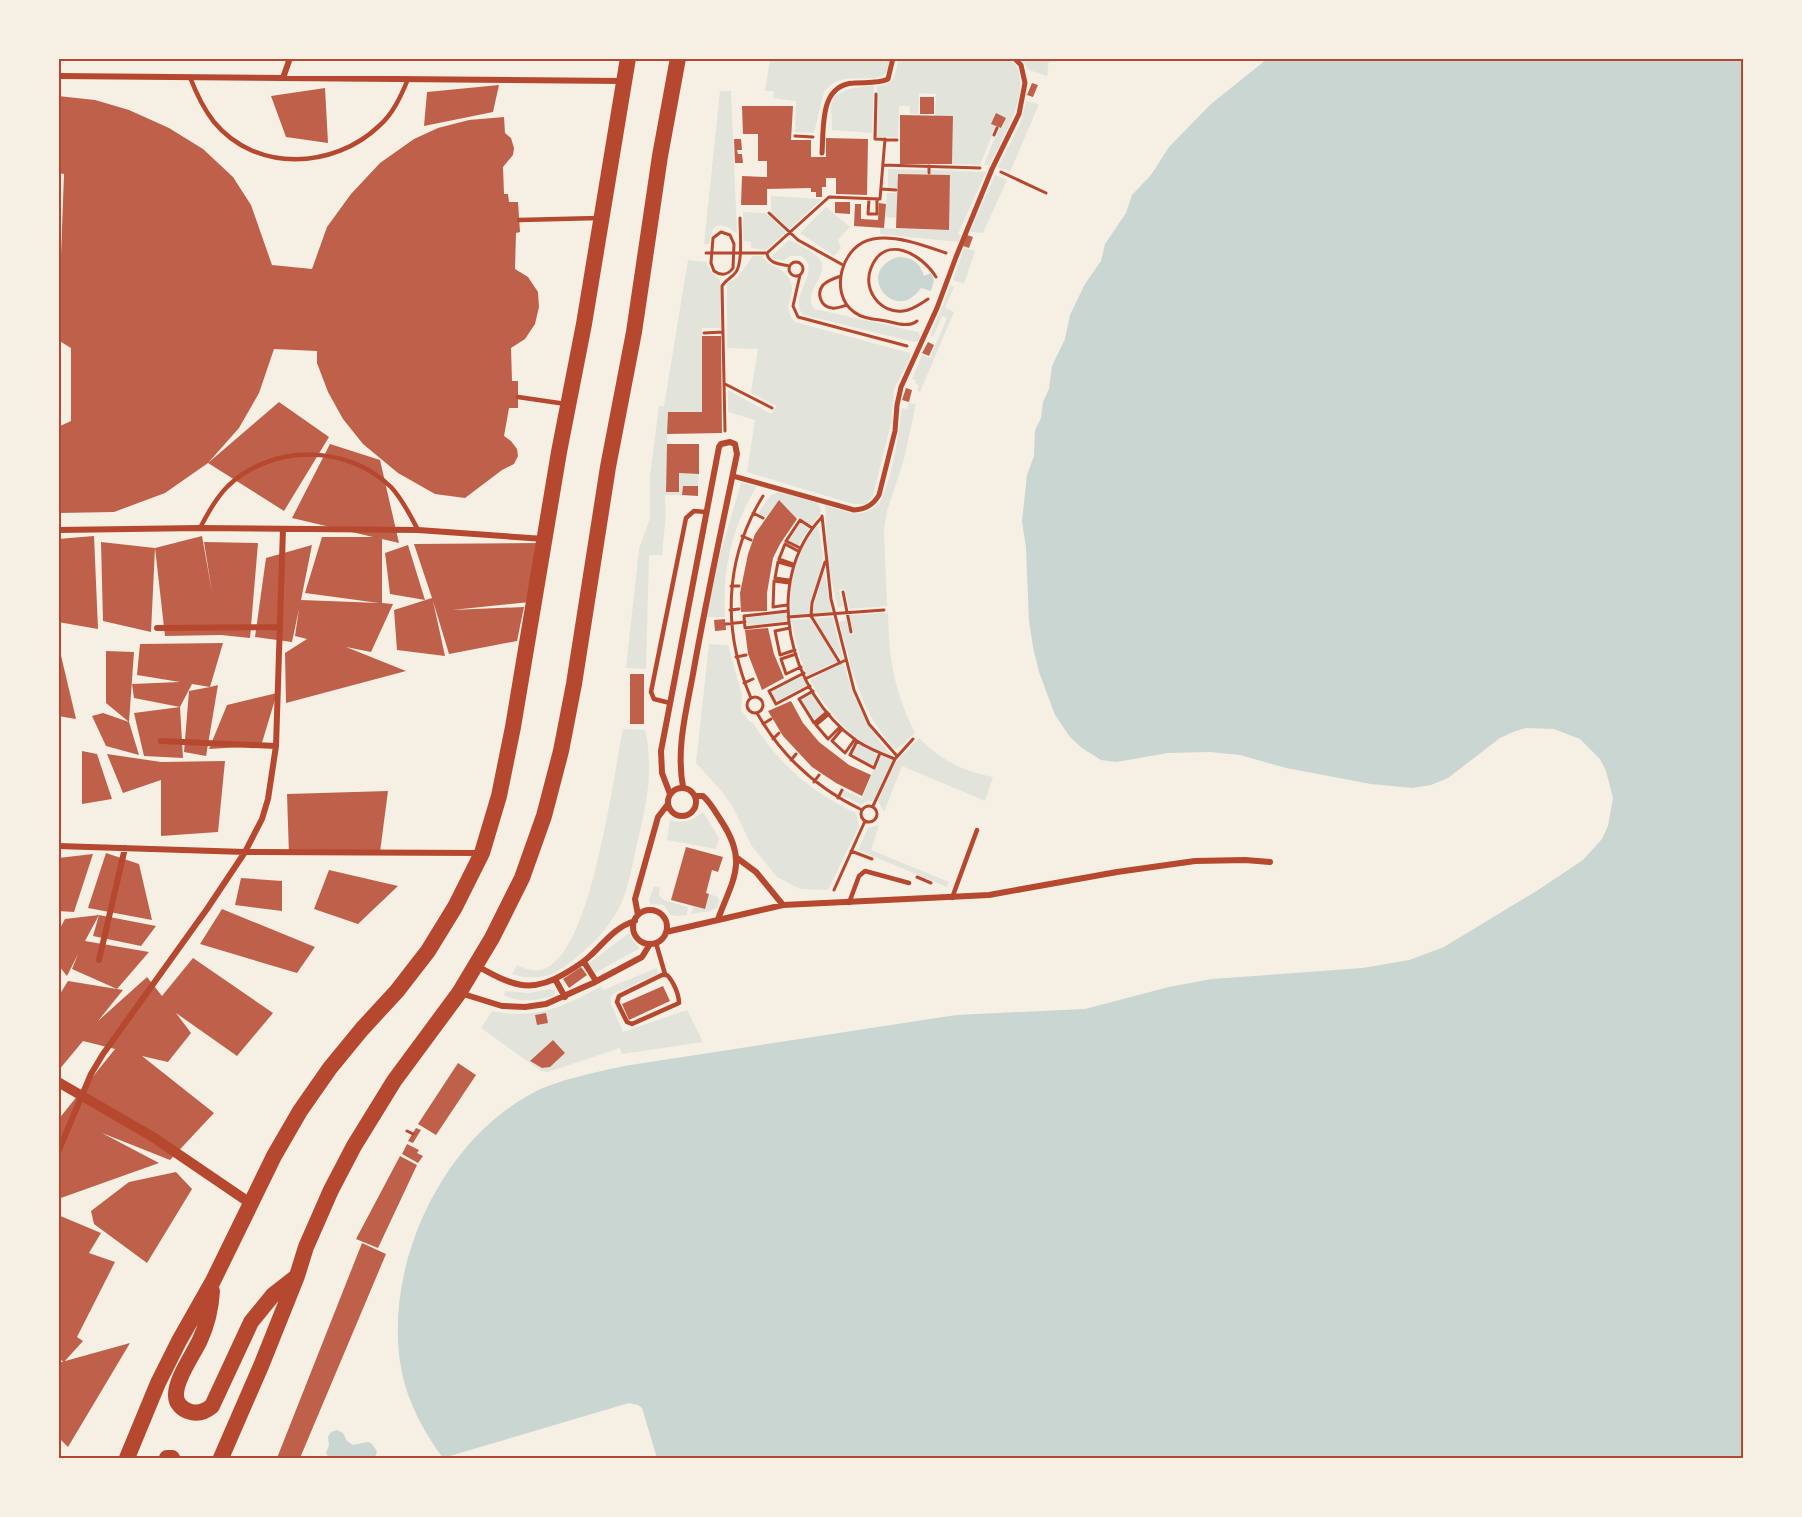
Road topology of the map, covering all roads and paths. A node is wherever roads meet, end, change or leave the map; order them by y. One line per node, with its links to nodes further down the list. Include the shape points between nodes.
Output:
1 (290, 58): 8 (street)
2 (628, 58): 10 (highway)
3 (678, 58): 150 (highway, via 561,751 522,878)
4 (894, 58): 11 (street, via 888,79)
5 (1014, 58): 17 (street, via 1024,73 1022,104)
6 (58, 76): 7 (street)
7 (190, 77): 8 (street); 9 (lane, via 200,102 235,141 259,153 293,159 337,153 361,142 397,104)
8 (283, 78): 9 (street)
9 (408, 79): 10 (street)
10 (623, 81): 25 (highway)
11 (876, 82): 12 (path, via 875,139); 14 (street, via 847,84 834,90 825,108)
12 (885, 139): 13 (path); 15 (path)
13 (897, 140)
14 (822, 153)
15 (883, 165): 16 (path); 19 (path)
16 (929, 166): 17 (path); 18 (path)
17 (992, 169): 21 (path); 34 (street)
18 (929, 173)
19 (881, 189): 20 (path); 23 (path)
20 (896, 190)
21 (1046, 193)
22 (869, 199): 23 (path); 23 (path, via 868,214 877,214); 28 (path, via 829,197)
23 (877, 199)
24 (769, 213): 28 (path)
25 (602, 218): 27 (lane); 48 (highway)
26 (740, 218): 32 (path)
27 (519, 220)
28 (790, 233): 33 (path); 35 (path)
29 (706, 253): 30 (path)
30 (711, 253): 31 (path); 31 (path, via 713,238 721,232 733,239); 31 (path, via 712,268 722,275 733,268)
31 (734, 253): 32 (path)
32 (740, 253): 33 (path); 43 (path, via 738,270 722,286)
33 (767, 253): 36 (path, via 771,261)
34 (956, 257): 35 (path, via 915,243 880,238 862,243); 39 (street)
35 (843, 265): 38 (path)
36 (789, 267): 37 (path, via 791,275); 37 (path, via 795,262 802,265)
37 (800, 275): 45 (path, via 793,306 798,317)
38 (841, 276): 41 (path); 41 (path, via 823,285 820,299 831,308)
39 (945, 287): 40 (street); 40 (path, via 926,262 906,251 885,253 871,268 870,288 888,310 908,310)
40 (942, 296): 42 (street)
41 (848, 305): 42 (path, via 860,316 907,325 916,322 929,307)
42 (938, 308): 45 (street)
43 (723, 332): 44 (path); 46 (path)
44 (704, 333)
45 (919, 349): 53 (street, via 898,395 895,431 876,501 854,510)
46 (724, 384): 49 (path); 50 (path)
47 (518, 398): 48 (lane)
48 (568, 404): 64 (highway)
49 (772, 408)
50 (726, 442): 51 (street, via 735,444 737,449); 54 (street, via 719,447)
51 (733, 476): 52 (street); 123 (street, via 682,737)
52 (770, 485): 53 (street); 55 (path)
53 (821, 500): 56 (path)
54 (706, 512): 105 (street); 105 (lane, via 694,511 686,518 650,694 656,700)
55 (753, 513): 57 (path); 63 (path)
56 (822, 517): 59 (path); 67 (path)
57 (764, 518)
58 (200, 528): 60 (street); 61 (street); 62 (lane, via 228,486 272,460 297,454 347,460 370,471 391,487)
59 (812, 528): 66 (path); 66 (path, via 800,520 794,528 786,541)
60 (283, 529): 62 (street); 86 (street)
61 (58, 530)
62 (418, 530): 64 (street)
63 (742, 536): 65 (path); 70 (path)
64 (544, 539): 136 (highway, via 508,754)
65 (751, 540)
66 (799, 549): 68 (path); 68 (path, via 785,544 781,552 779,559)
67 (825, 561): 79 (path); 80 (path)
68 (793, 565): 69 (path); 69 (path, via 778,562 775,578)
69 (789, 581): 73 (path); 73 (path, via 774,581 772,594 773,607)
70 (731, 586): 71 (path); 75 (path)
71 (739, 586)
72 (843, 592): 78 (path)
73 (787, 605): 77 (path)
74 (739, 609): 75 (path)
75 (730, 610): 85 (path)
76 (884, 610): 78 (path)
77 (788, 611): 81 (path); 82 (path, via 744,616)
78 (847, 613): 79 (path); 89 (path)
79 (834, 614): 80 (path); 93 (path)
80 (811, 616): 81 (path); 94 (path)
81 (788, 617): 83 (path)
82 (745, 622): 83 (path, via 745,628); 85 (path)
83 (789, 623): 88 (path)
84 (726, 624): 85 (path)
85 (731, 624): 92 (path)
86 (279, 627): 87 (street); 116 (street)
87 (157, 628)
88 (790, 628): 90 (path); 90 (path, via 775,632 778,649 780,655)
89 (850, 633)
90 (796, 652): 95 (path); 95 (path, via 781,659 784,669 786,674)
91 (746, 655): 92 (path)
92 (736, 657): 99 (path)
93 (846, 660): 94 (path); 119 (path, via 863,713)
94 (840, 663): 97 (path)
95 (801, 667): 96 (path)
96 (804, 673): 97 (path); 102 (path, via 769,691)
97 (806, 678): 100 (path)
98 (753, 679): 99 (path)
99 (744, 683): 103 (path)
100 (810, 686): 101 (path); 102 (path, via 776,704)
101 (813, 690): 107 (path); 107 (path, via 799,699 809,717 814,723)
102 (772, 697): 104 (path)
103 (751, 698): 104 (path); 106 (path, via 748,710)
104 (763, 702): 106 (path)
105 (670, 703): 125 (street, via 660,752 664,782)
106 (757, 713): 109 (path)
107 (828, 713): 110 (path); 110 (path, via 816,725 828,739)
108 (771, 718): 109 (path)
109 (763, 724): 112 (path)
110 (841, 728): 114 (path); 114 (path, via 832,741 841,750 845,753)
111 (779, 733): 112 (path)
112 (773, 738): 120 (path)
113 (913, 739): 119 (path)
114 (856, 740): 117 (path); 117 (path, via 850,755 866,765 874,768)
115 (161, 741): 116 (street)
116 (276, 746): 135 (street, via 268,799)
117 (880, 753): 119 (path)
118 (796, 754): 120 (path)
119 (896, 758): 129 (path)
120 (790, 760): 122 (path)
121 (819, 775): 122 (path)
122 (814, 782): 127 (path)
123 (683, 787): 125 (street); 126 (street)
124 (842, 790): 127 (path)
125 (670, 794): 128 (street)
126 (695, 796): 128 (street, via 696,807 683,816 673,813); 137 (street, via 703,796 709,802 735,846)
127 (838, 798): 130 (path)
128 (668, 804): 144 (street, via 658,817 635,899)
129 (873, 806): 130 (path); 131 (path, via 877,818)
130 (862, 810): 131 (path)
131 (865, 821): 142 (path)
132 (978, 830): 140 (lane)
133 (58, 846): 134 (street)
134 (125, 848): 135 (street); 148 (street)
135 (245, 852): 136 (street); 157 (street, via 103,1054)
136 (482, 853): 161 (highway, via 428,951 330,1068 295,1120)
137 (737, 858): 143 (street, via 756,872); 145 (street)
138 (1270, 862): 140 (street, via 1170,863)
139 (909, 883): 141 (lane, via 865,871 859,876)
140 (952, 898): 141 (street)
141 (849, 903): 142 (street)
142 (828, 904): 143 (street)
143 (783, 905): 145 (street)
144 (636, 918): 146 (street, via 656,911 666,920); 147 (street, via 635,933 644,942); 149 (street, via 618,928)
145 (718, 919): 146 (street)
146 (666, 932): 147 (street)
147 (653, 943): 151 (lane); 153 (street, via 642,957)
148 (99, 960)
149 (584, 962): 152 (street); 153 (street)
150 (476, 966): 152 (street, via 522,986); 154 (highway)
151 (664, 974): 151 (lane, via 619,996 617,1002 627,1022 632,1024 679,1003 670,978)
152 (555, 979): 155 (street)
153 (596, 981): 155 (street)
154 (459, 993): 155 (street, via 515,1007); 162 (highway, via 394,1080 354,1146 311,1236)
155 (565, 997)
156 (58, 1082): 157 (street)
157 (82, 1095): 160 (street); 161 (street, via 153,1137)
158 (406, 1131): 159 (path)
159 (412, 1134)
160 (58, 1152)
161 (250, 1203): 163 (highway)
162 (297, 1276): 163 (highway, via 273,1295 251,1322 212,1406 193,1413 178,1404 176,1394 201,1338); 167 (highway)
163 (213, 1281): 164 (highway, via 164,1373)
164 (127, 1458)
165 (166, 1458): 166 (highway)
166 (172, 1458)
167 (221, 1458)

